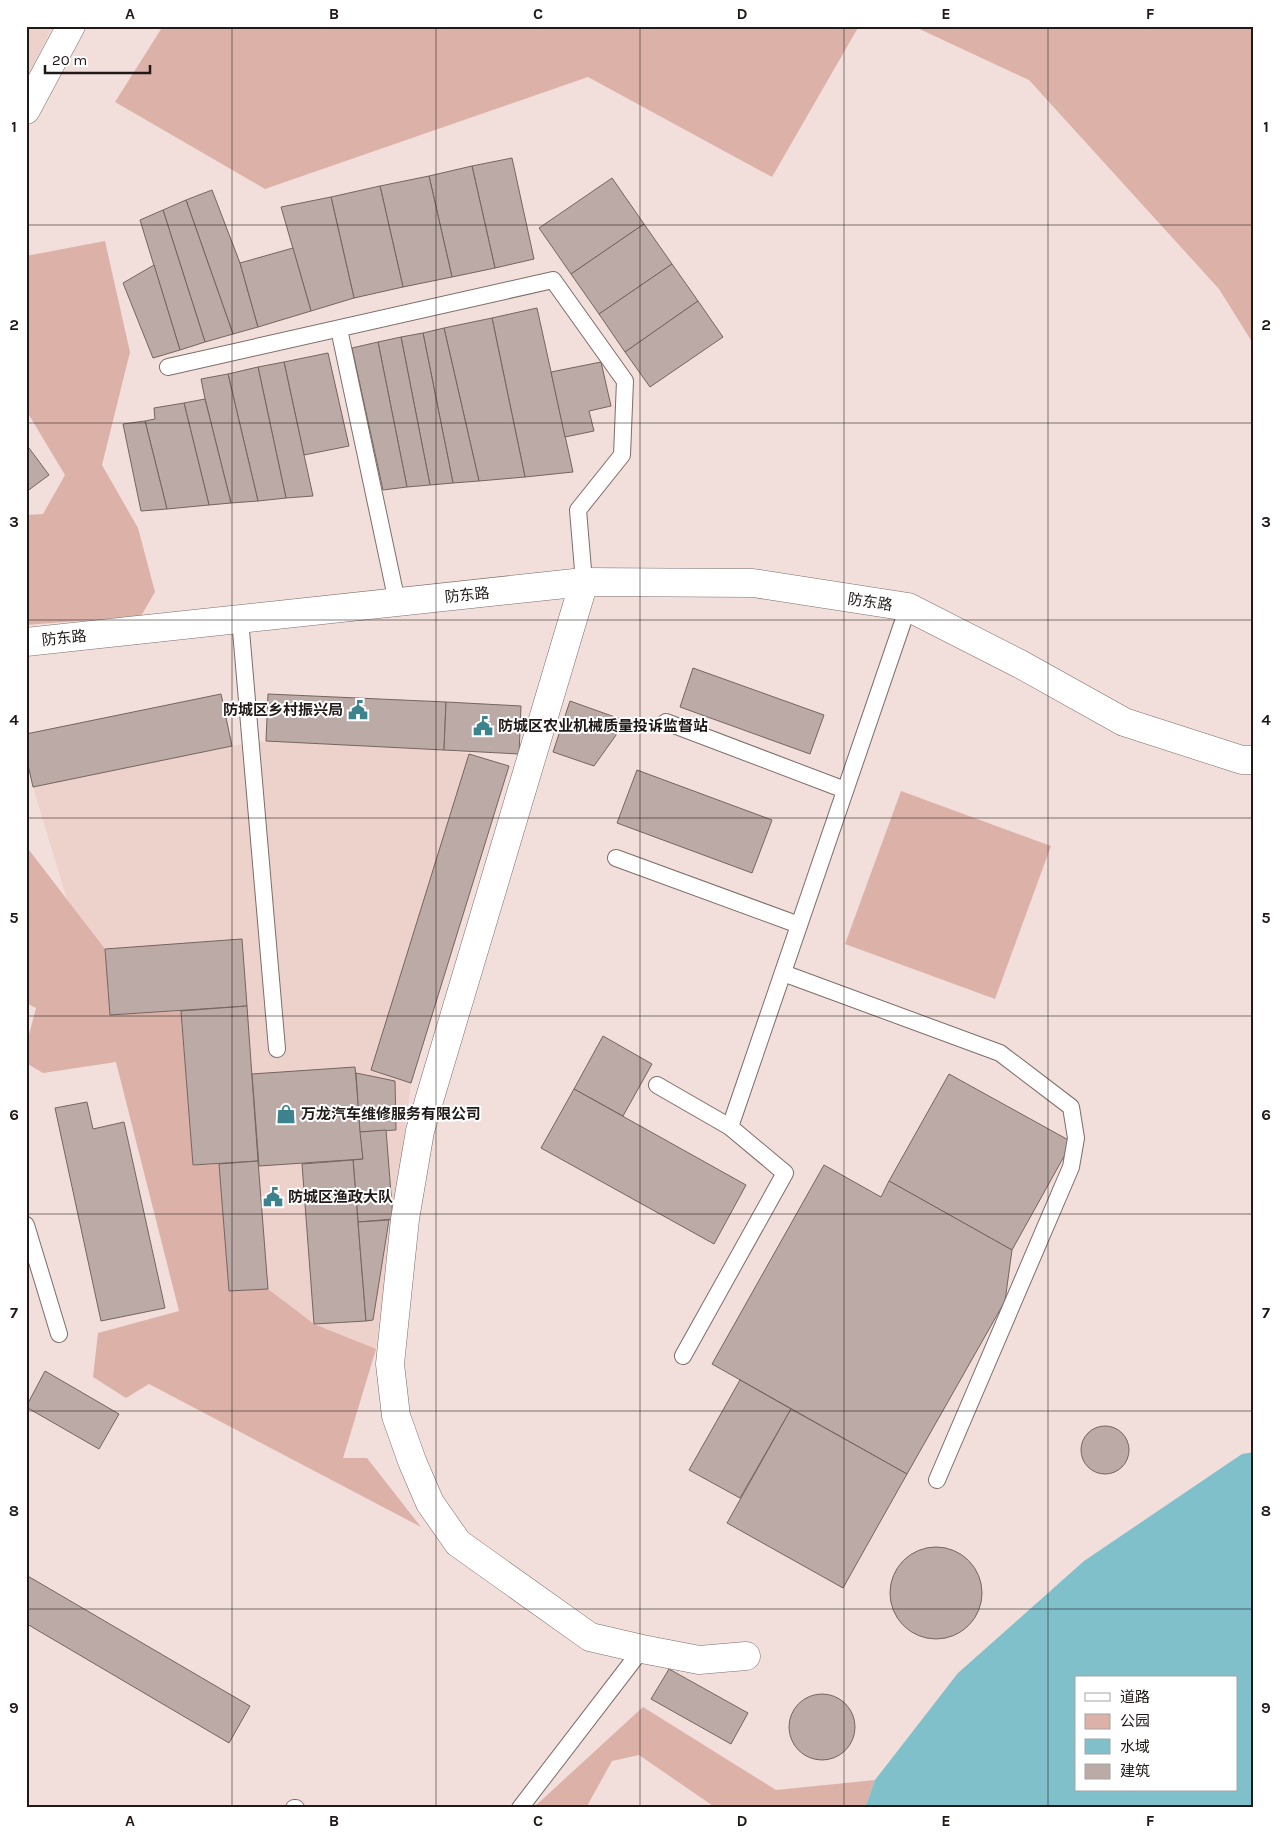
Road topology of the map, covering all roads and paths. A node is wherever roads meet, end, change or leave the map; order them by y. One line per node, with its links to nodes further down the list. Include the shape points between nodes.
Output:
1 (72, 26): 2 (street)
2 (26, 110)
3 (339, 329): 4 (lane); 5 (lane, via 553,280 625,381 622,455 578,510); 6 (lane)
4 (168, 367)
5 (584, 582): 6 (street, 防东路); 7 (street, 防东路, via 753,583); 23 (street, via 420,1130 405,1220 390,1364 396,1416 412,1461 430,1503 458,1543 590,1637)
6 (397, 602): 8 (street, 防东路)
7 (908, 608): 11 (street, 防东路, via 1020,664 1124,722 1242,760); 12 (lane)
8 (240, 619): 9 (street, 防东路); 16 (lane)
9 (26, 642)
10 (666, 722): 12 (lane)
11 (1254, 760)
12 (845, 790): 14 (lane)
13 (616, 858): 14 (lane)
14 (799, 925): 15 (lane)
15 (783, 973): 18 (lane); 22 (lane, via 1000,1053 1071,1107 1076,1138 1071,1167)
16 (277, 1049)
17 (657, 1085): 18 (lane)
18 (730, 1127): 21 (lane, via 785,1173)
19 (26, 1226): 20 (lane)
20 (59, 1334)
21 (683, 1356)
22 (937, 1480)
23 (642, 1649): 24 (street, via 699,1660); 25 (lane)
24 (746, 1656)
25 (520, 1808)

